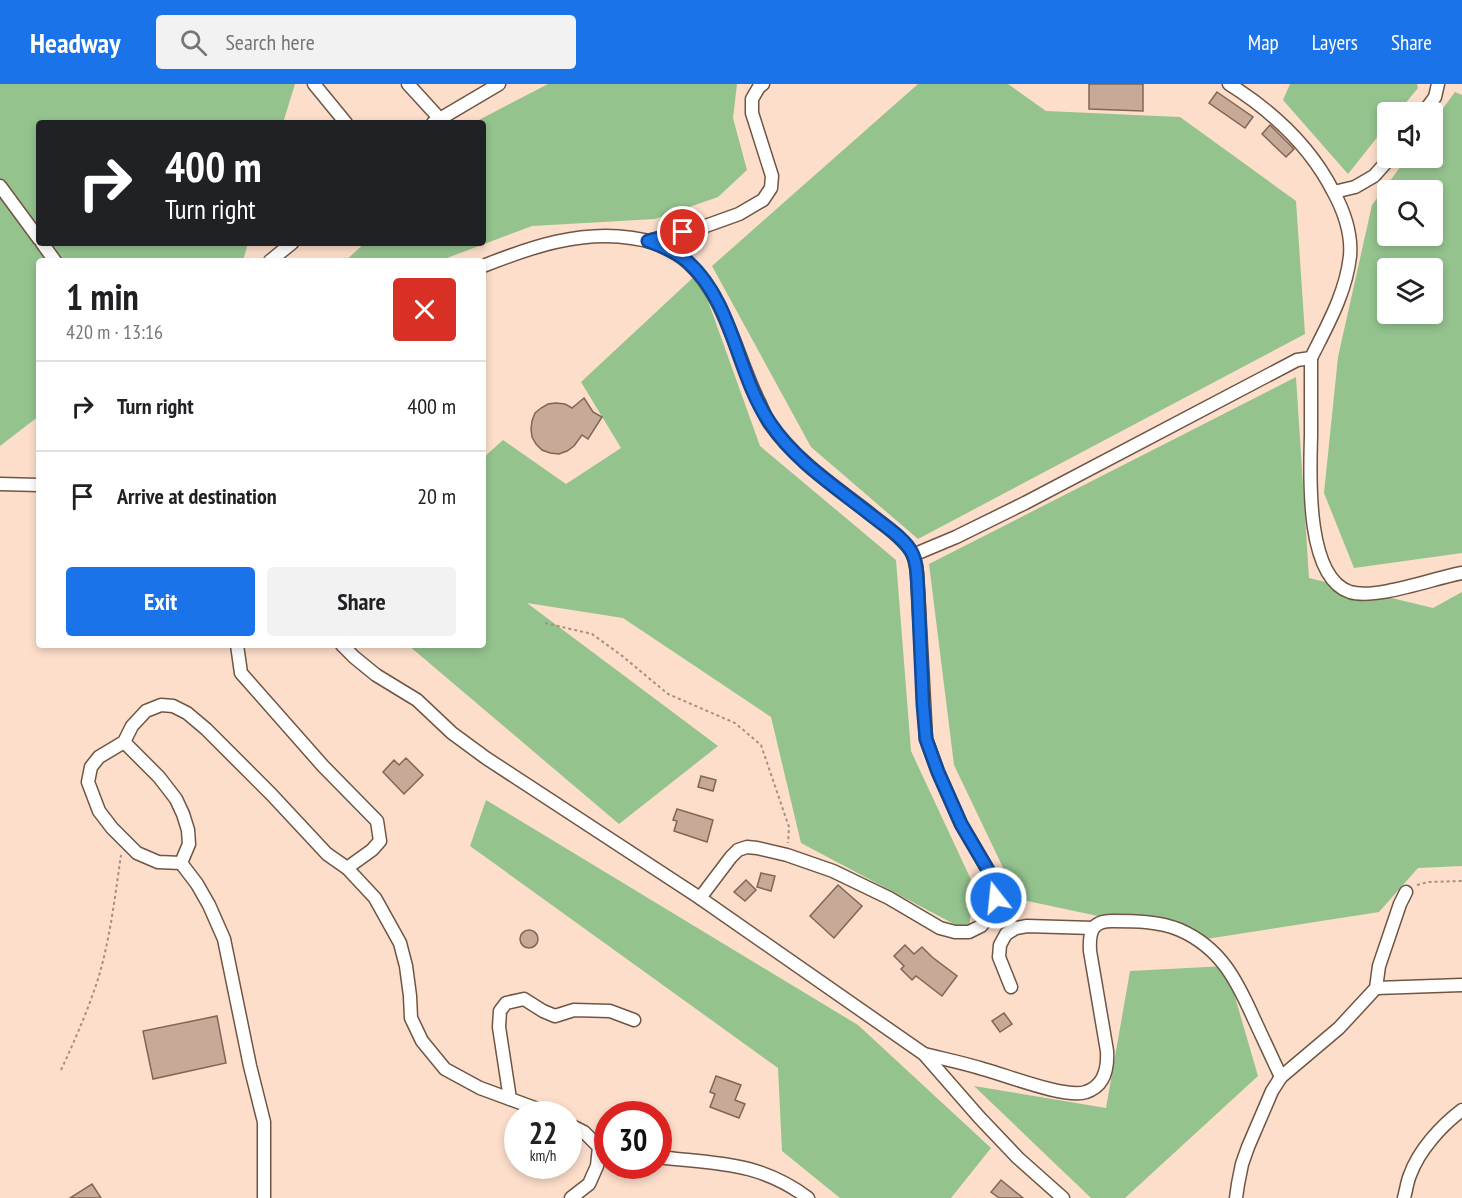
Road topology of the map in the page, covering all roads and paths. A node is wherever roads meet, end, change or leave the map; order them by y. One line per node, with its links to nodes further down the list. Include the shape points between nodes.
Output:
1 (314, 84): 8 (street)
2 (408, 84): 9 (street)
3 (500, 84): 10 (street)
4 (763, 84): 15 (street, via 752,99 754,122 772,176 771,188 763,200 700,228)
5 (1229, 84): 13 (street, via 1302,143)
6 (1438, 84): 7 (street)
7 (1431, 102)
8 (344, 120)
9 (435, 120)
10 (438, 120)
11 (1381, 168): 13 (street, via 1355,187)
12 (0, 186): 14 (street)
13 (1334, 192): 19 (street, via 1347,226 1350,257 1340,297)
14 (36, 236)
15 (648, 241): 18 (street, via 571,238); 22 (street, via 686,261 708,286 757,399 792,451 898,536)
16 (288, 246): 17 (street)
17 (274, 258)
18 (486, 265)
19 (1311, 358): 22 (street, via 1297,360 1025,503); 23 (street, via 1311,510 1323,563 1334,582 1350,592 1370,593)
20 (0, 484): 21 (street)
21 (36, 485)
22 (913, 555): 29 (street, via 926,739 961,824 995,882 992,912 981,926 969,932 940,928 864,885)
23 (1462, 573)
24 (545, 622): 29 (path, via 592,634 668,694 735,723 761,745 789,827)
25 (237, 648): 31 (street, via 241,673 377,820 380,841)
26 (345, 648): 34 (street, via 376,675 417,700 486,758)
27 (124, 742): 28 (street, via 99,757 91,767 88,782 99,811); 30 (street, via 176,799 188,830 189,844); 31 (street, via 146,711 160,705 187,712 327,854)
28 (123, 840): 30 (street, via 137,853 158,861); 41 (path, via 98,978)
29 (787, 855): 34 (street, via 757,848 738,850)
30 (181, 863): 50 (street, via 205,898 224,939 264,1122)
31 (347, 868): 43 (street, via 375,898 400,943 411,1018 422,1041 446,1069)
32 (1462, 881): 33 (path, via 1428,882)
33 (1406, 892): 38 (street, via 1378,966)
34 (700, 898): 40 (street)
35 (1093, 928): 37 (street, via 1028,926 1016,927 1006,934 999,957); 40 (street, via 1090,951 1108,1064 1098,1086 1075,1095); 42 (street, via 1105,921 1136,921 1179,930 1197,940 1226,966 1238,984)
36 (1462, 986): 38 (street)
37 (1011, 987)
38 (1376, 988): 42 (street, via 1339,1028)
39 (634, 1020): 43 (street, via 610,1011 574,1010 555,1016 524,999 506,1003 500,1011 499,1027)
40 (924, 1054): 53 (street, via 986,1125)
41 (61, 1070)
42 (1281, 1077): 54 (street, via 1248,1147)
43 (510, 1099): 44 (street)
44 (515, 1101)
45 (1462, 1110): 55 (street, via 1421,1154)
46 (582, 1131): 47 (street)
47 (594, 1140)
48 (672, 1158): 52 (street, via 757,1170)
49 (594, 1173): 51 (street, via 589,1184)
50 (264, 1198)
51 (571, 1198)
52 (808, 1198)
53 (1063, 1198)
54 (1236, 1198)
55 (1404, 1198)

